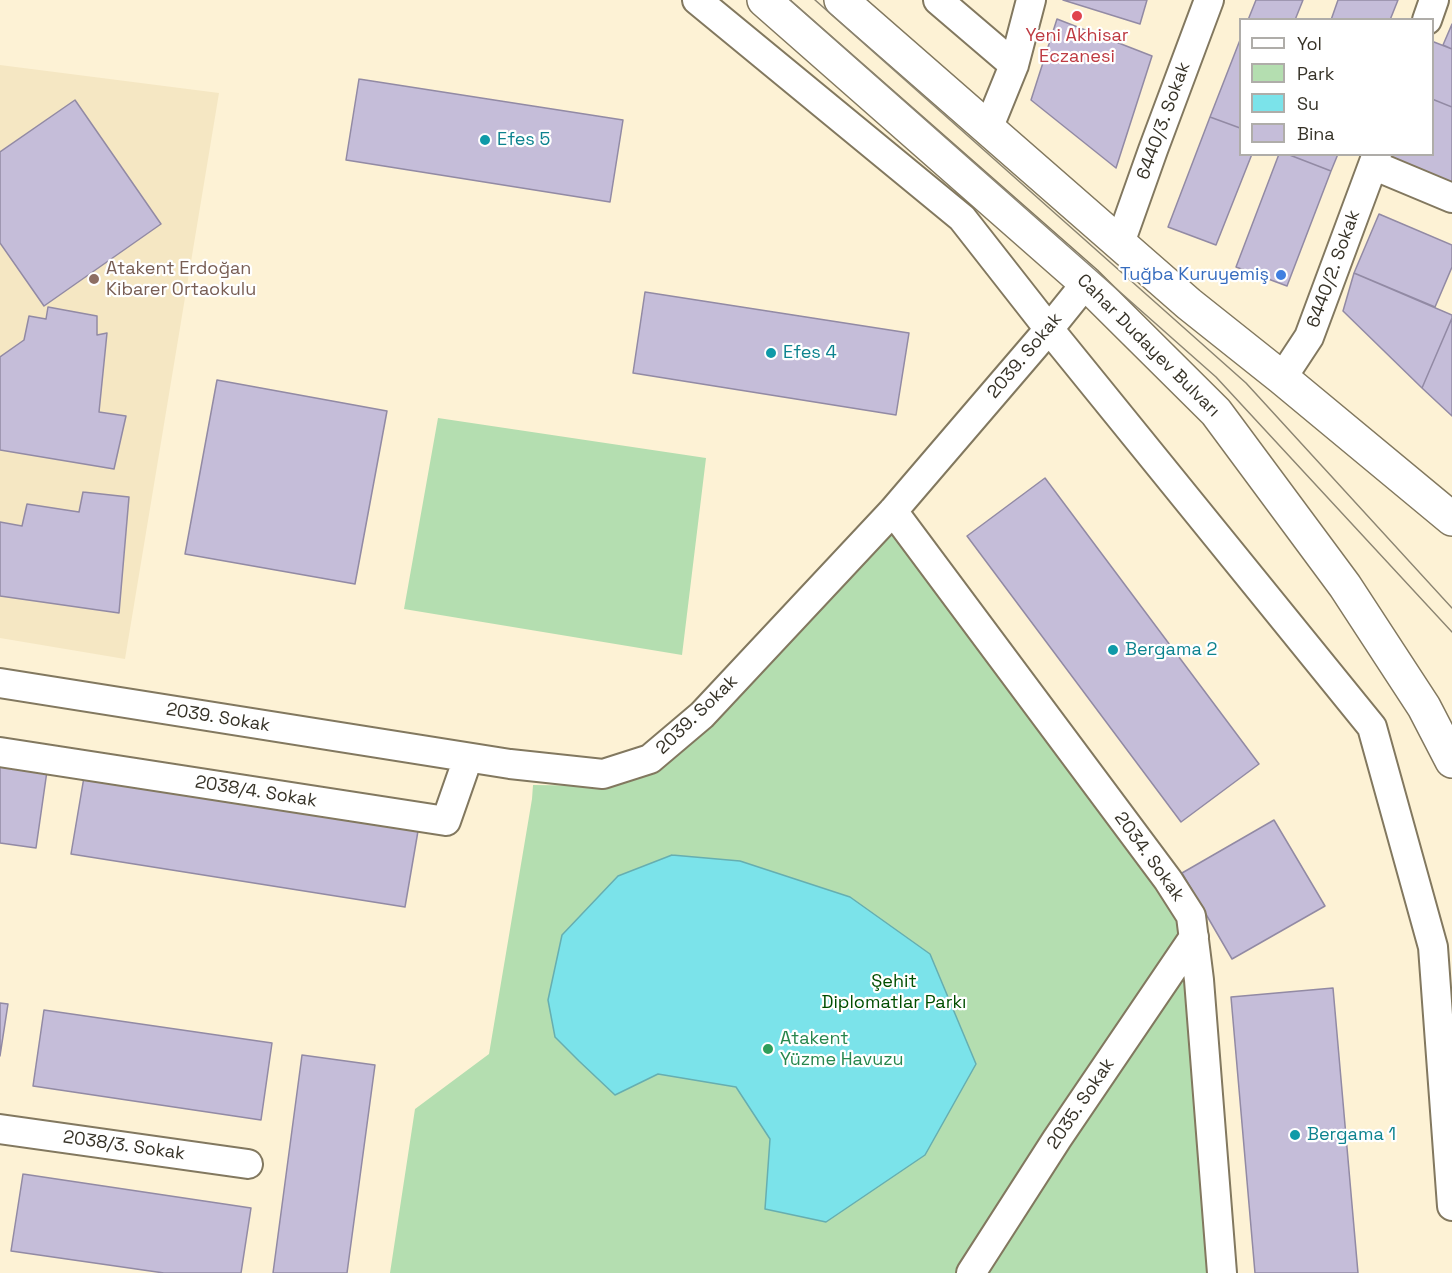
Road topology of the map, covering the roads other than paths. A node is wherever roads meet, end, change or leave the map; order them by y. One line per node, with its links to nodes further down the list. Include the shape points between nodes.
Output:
1 (698, 0): 15 (street, via 962,218)
2 (764, 0): 14 (main road, Cahar Dudayev Bulvarı)
3 (841, 0): 10 (main road)
4 (938, 0): 9 (street)
5 (1031, 0): 9 (street)
6 (1209, 0): 13 (street, 6440/3. Sokak)
7 (1434, 0): 8 (street)
8 (1428, 18)
9 (1014, 64): 10 (street)
10 (988, 129): 13 (main road)
11 (1375, 160): 12 (street); 16 (street, 6440/2. Sokak, via 1309,337)
12 (1452, 198)
13 (1120, 243): 16 (main road, via 1188,304)
14 (1086, 284): 15 (street, 2039. Sokak); 22 (main road, Cahar Dudayev Bulvarı, via 1216,412 1345,586 1424,707)
15 (1048, 329): 17 (street, 2039. Sokak); 26 (street, via 1372,727 1433,947)
16 (1282, 378): 18 (main road)
17 (893, 511): 21 (street, 2039. Sokak, via 702,715 650,759 603,774); 23 (street, 2034. Sokak, via 1168,880 1191,916)
18 (1452, 519)
19 (0, 683): 21 (street, 2039. Sokak)
20 (0, 752): 21 (street, 2038/4. Sokak, via 446,821)
21 (468, 758)
22 (1452, 761)
23 (1194, 937): 27 (street, 2035. Sokak); 28 (street, 2034. Sokak)
24 (0, 1129): 25 (street, 2038/3. Sokak)
25 (248, 1164)
26 (1452, 1206)
27 (971, 1273)
28 (1222, 1273)

